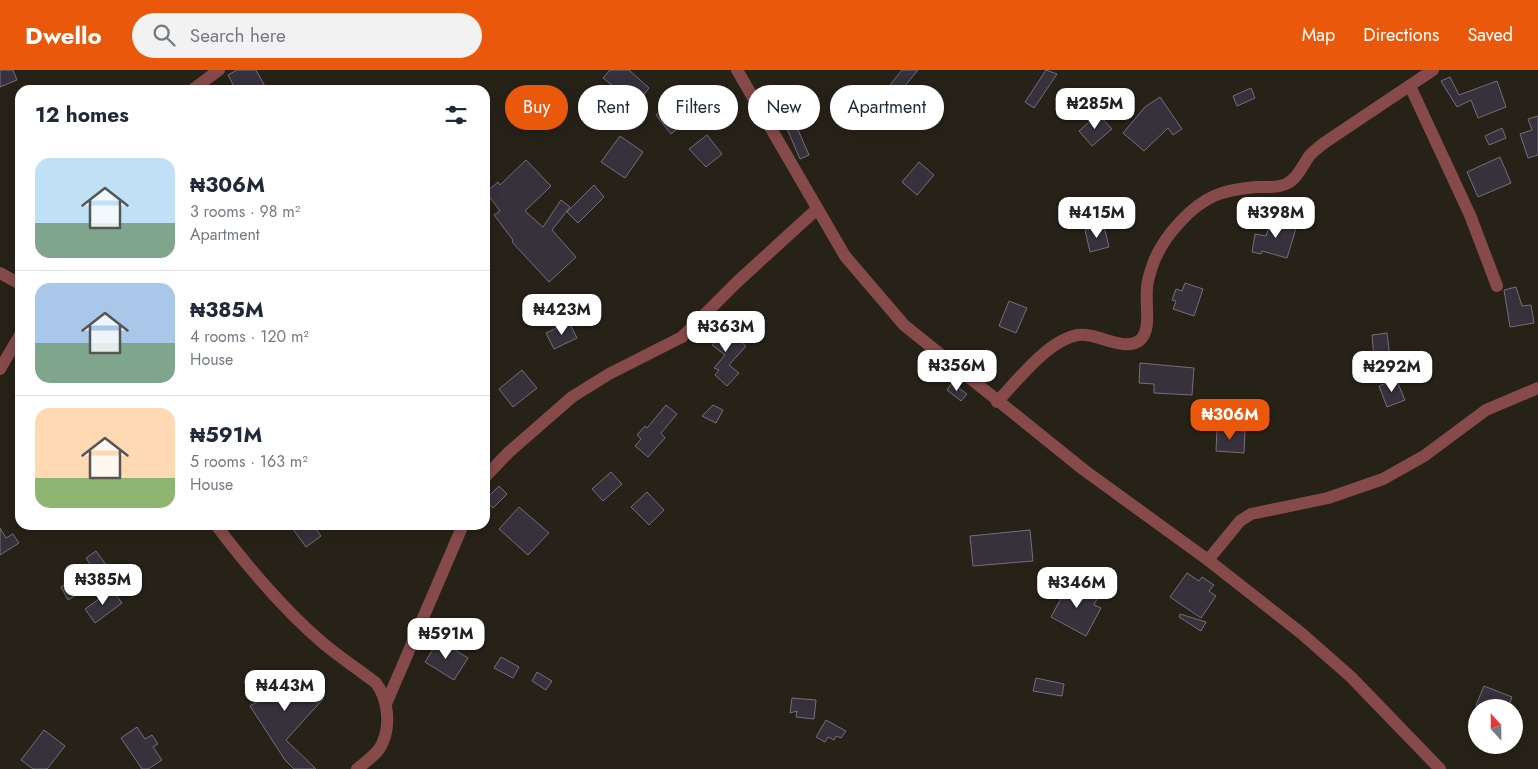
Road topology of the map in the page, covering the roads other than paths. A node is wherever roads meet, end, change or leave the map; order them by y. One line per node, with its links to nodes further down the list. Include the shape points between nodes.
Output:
1 (219, 70): 4 (street)
2 (737, 70): 6 (street)
3 (1433, 70): 5 (street)
4 (199, 85)
5 (1410, 86): 9 (street, via 1470,215); 13 (street, via 1324,143 1311,154 1294,180 1284,185 1218,192 1181,220 1164,240 1152,268 1147,288 1146,329 1140,340 1119,344 1093,334 1064,340 1043,355)
6 (818, 209): 13 (street, via 845,256 904,325); 14 (street, via 682,337 572,397)
7 (0, 273): 8 (street)
8 (15, 281)
9 (1497, 286)
10 (15, 344): 11 (street)
11 (0, 369)
12 (1538, 388): 17 (street, via 1486,410 1424,456 1383,479 1328,498 1251,514 1240,521)
13 (997, 402): 17 (street)
14 (490, 472)
15 (220, 530): 18 (street, via 237,553 323,643 376,683)
16 (461, 530): 18 (street)
17 (1208, 560): 20 (street, via 1351,677)
18 (386, 704): 19 (street, via 382,744)
19 (357, 769)
20 (1440, 769)

